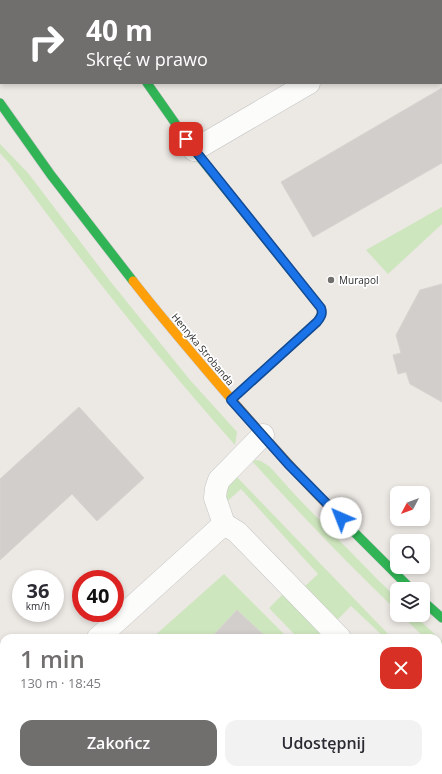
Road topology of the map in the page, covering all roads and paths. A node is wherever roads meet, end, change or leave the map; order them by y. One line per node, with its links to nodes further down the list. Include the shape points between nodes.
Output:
1 (147, 84): 4 (street)
2 (307, 84): 4 (street)
3 (0, 103): 5 (street, Henryka Strobanda, via 114,257)
4 (194, 150): 5 (street, via 322,312 317,322)
5 (231, 400): 6 (street, Henryka Strobanda)
6 (263, 435): 7 (street, via 219,480 215,498); 8 (street, Henryka Strobanda, via 288,464)
7 (224, 524): 13 (street); 14 (street, via 237,532)
8 (404, 582)
9 (430, 605): 11 (street)
10 (430, 607): 12 (street)
11 (442, 613)
12 (442, 618)
13 (102, 634)
14 (336, 634)

